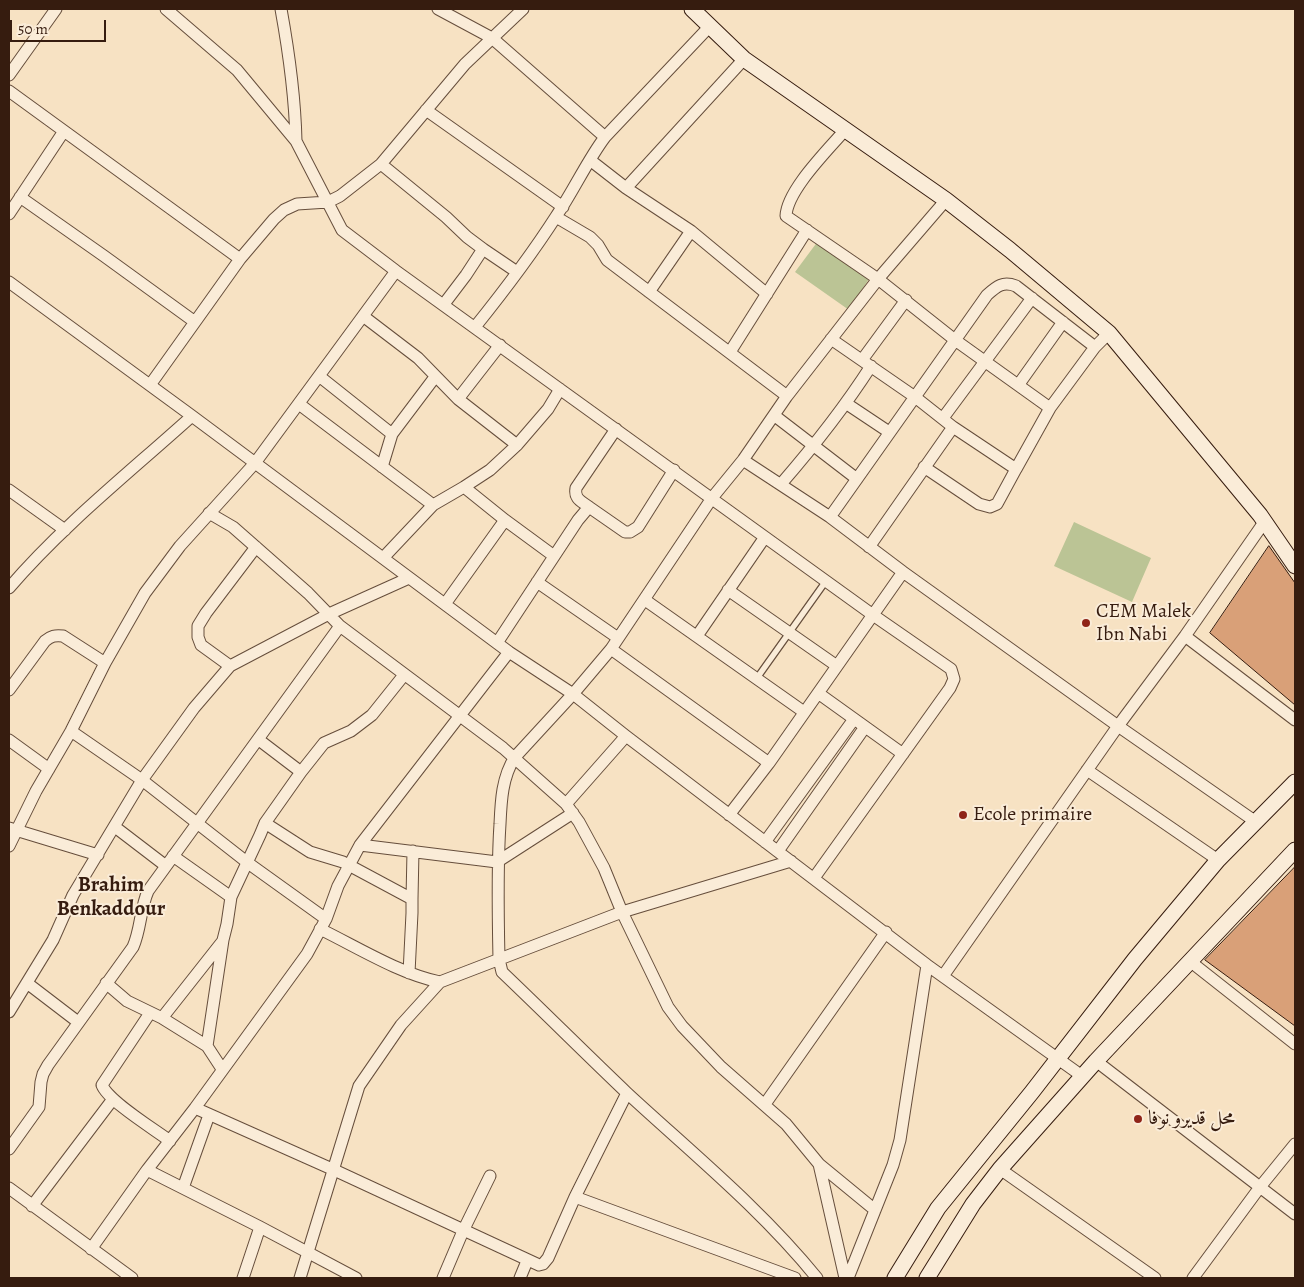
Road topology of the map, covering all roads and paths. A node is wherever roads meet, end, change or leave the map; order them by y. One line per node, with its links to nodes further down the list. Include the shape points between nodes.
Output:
1 (56, 9): 10 (street)
2 (166, 9): 16 (street, via 237,70)
3 (281, 9): 16 (street, via 296,108)
4 (438, 9): 8 (street)
5 (523, 9): 8 (street)
6 (692, 9): 7 (main road)
7 (710, 26): 9 (main road); 15 (street)
8 (492, 38): 12 (street); 15 (street)
9 (744, 59): 13 (main road); 19 (street)
10 (9, 75)
11 (9, 91): 14 (street)
12 (426, 110): 18 (street); 23 (street)
13 (845, 130): 21 (main road); 26 (street, via 796,189 786,209 786,216)
14 (64, 131): 20 (street); 29 (street)
15 (605, 137): 17 (street)
16 (296, 141): 22 (street)
17 (590, 160): 19 (street); 23 (street)
18 (381, 164): 22 (street); 28 (street)
19 (626, 188): 27 (street)
20 (20, 197): 24 (street); 40 (street)
21 (946, 200): 32 (street); 43 (main road)
22 (328, 202): 29 (street, via 297,204 284,210); 30 (street, via 342,230)
23 (563, 206): 25 (street)
24 (9, 214)
25 (556, 217): 31 (street); 34 (street, via 590,237 607,260)
26 (808, 230): 32 (street); 35 (street)
27 (691, 231): 34 (street); 35 (street)
28 (484, 249): 31 (street); 38 (street)
29 (240, 259): 40 (street)
30 (396, 271): 38 (street); 39 (street)
31 (516, 272): 42 (street)
32 (878, 279): 37 (street); 44 (street)
33 (9, 282): 54 (street)
34 (649, 292): 48 (street)
35 (768, 294): 48 (street)
36 (1032, 298): 41 (street); 45 (street, via 1016,286 996,286); 49 (street)
37 (906, 300): 45 (street); 50 (street)
38 (444, 304): 42 (street)
39 (363, 316): 51 (street); 52 (street, via 418,358)
40 (195, 322): 54 (street)
41 (1063, 322): 47 (street); 53 (street)
42 (475, 327): 46 (street)
43 (1109, 333): 47 (street); 87 (main road)
44 (831, 339): 50 (street); 56 (street)
45 (955, 340): 49 (street); 57 (street)
46 (500, 344): 55 (street); 58 (street)
47 (1095, 347): 61 (street)
48 (730, 352): 56 (street)
49 (986, 361): 53 (street); 64 (street)
50 (867, 363): 57 (street); 60 (street)
51 (319, 376): 59 (street); 68 (street)
52 (435, 377): 58 (street); 68 (street)
53 (1019, 384): 61 (street)
54 (150, 385): 62 (street)
55 (560, 388): 66 (street); 69 (street, via 548,409)
56 (787, 396): 63 (street)
57 (915, 397): 64 (street); 67 (street)
58 (458, 399): 69 (street)
59 (298, 404): 72 (street); 73 (street)
60 (847, 404): 67 (street); 70 (street)
61 (1050, 408): 75 (street)
62 (192, 416): 72 (street); 88 (street)
63 (775, 416): 70 (street); 71 (street)
64 (943, 418): 65 (street)
65 (953, 426): 74 (street); 75 (street)
66 (616, 429): 76 (street); 83 (street, via 576,488 577,499)
67 (889, 432): 77 (street)
68 (392, 434): 73 (street)
69 (517, 445): 79 (street)
70 (814, 446): 77 (street); 78 (street)
71 (743, 460): 78 (street); 81 (street)
72 (256, 463): 84 (street); 94 (street)
73 (382, 467): 82 (street)
74 (924, 467): 75 (street, via 979,504 990,507 997,504); 91 (street)
75 (1016, 469)
76 (674, 470): 81 (street); 83 (street, via 635,530 625,532)
77 (857, 479): 85 (street)
78 (781, 484): 85 (street)
79 (464, 488): 82 (street); 86 (street)
80 (9, 490): 88 (street)
81 (712, 498): 89 (street); 102 (street)
82 (433, 505): 94 (street)
83 (589, 507): 93 (street)
84 (209, 513): 90 (street, via 233,527); 114 (street, via 144,593)
85 (830, 517): 91 (street)
86 (505, 520): 93 (street); 103 (street)
87 (1265, 522): 92 (main road); 109 (street)
88 (65, 530): 100 (street)
89 (765, 536): 98 (street); 101 (street)
90 (256, 547): 104 (street); 115 (street, via 198,626 201,645)
91 (869, 547): 96 (street)
92 (1290, 552): 95 (main road)
93 (554, 556): 99 (street)
94 (383, 558): 97 (street)
95 (1295, 566)
96 (903, 572): 105 (street); 126 (street)
97 (409, 578): 103 (street); 104 (street)
98 (826, 581): 105 (street); 107 (lane)
99 (537, 582): 110 (street); 111 (street)
100 (9, 587)
101 (728, 590): 107 (street); 108 (street)
102 (645, 600): 108 (street); 110 (street)
103 (445, 604): 111 (street)
104 (329, 614): 106 (street); 115 (street)
105 (873, 615): 116 (street); 132 (street, via 951,669 954,675 950,688)
106 (340, 626): 117 (street); 131 (street)
107 (789, 632): 116 (street); 118 (lane)
108 (697, 636): 118 (street)
109 (1185, 636): 125 (street); 126 (street)
110 (618, 638): 112 (street)
111 (497, 643): 113 (street)
112 (611, 649): 121 (street); 134 (street)
113 (509, 652): 121 (street); 123 (street)
114 (105, 663): 119 (street, via 56,635 50,637); 128 (street)
115 (230, 666): 138 (street, via 194,708)
116 (837, 666): 120 (street)
117 (404, 675): 123 (street); 137 (street, via 372,715 351,731 324,743)
118 (757, 678): 122 (street)
119 (9, 690)
120 (818, 693): 122 (street); 124 (street)
121 (573, 694): 129 (street); 133 (street)
122 (804, 712): 134 (street)
123 (459, 716): 133 (street); 148 (street)
124 (854, 719): 127 (street); 147 (street)
125 (1295, 720)
126 (1118, 726): 136 (street); 143 (street)
127 (865, 727): 132 (street); 151 (street)
128 (71, 731): 135 (street); 138 (street)
129 (626, 736): 140 (street); 141 (street)
130 (9, 740): 135 (street)
131 (259, 740): 137 (street); 142 (street)
132 (903, 754): 161 (street)
133 (515, 757): 140 (street); 156 (street, via 504,784)
134 (769, 762): 141 (street)
135 (49, 769): 146 (street)
136 (1087, 770): 155 (street); 172 (street)
137 (301, 772): 144 (street)
138 (142, 780): 142 (street); 145 (street)
139 (1295, 782): 143 (main road)
140 (569, 809): 156 (street); 164 (street, via 604,868)
141 (729, 814): 147 (street)
142 (197, 822): 154 (street); 158 (street)
143 (1256, 822): 155 (main road)
144 (265, 824): 158 (street); 160 (street, via 310,852)
145 (115, 827): 153 (street); 159 (street)
146 (13, 829): 149 (street); 153 (street)
147 (765, 842): 151 (street)
148 (360, 845): 152 (street); 160 (street)
149 (9, 846)
150 (1295, 850): 169 (main road)
151 (778, 851): 157 (street)
152 (413, 852): 156 (street); 163 (street)
153 (98, 855): 174 (street)
154 (173, 856): 159 (street); 162 (street)
155 (1218, 860): 182 (main road)
156 (497, 862): 168 (street)
157 (792, 862): 161 (street); 164 (street)
158 (248, 863): 162 (street); 165 (street)
159 (166, 866): 175 (street, via 143,903 133,947)
160 (349, 866): 163 (street); 165 (street)
161 (814, 878): 166 (street)
162 (231, 897): 167 (street)
163 (412, 899): 171 (street)
164 (622, 912): 168 (street); 188 (street, via 668,1007 721,1067)
165 (323, 924): 171 (street); 184 (street, via 306,954)
166 (886, 932): 170 (street); 188 (street)
167 (223, 940): 178 (street); 181 (street)
168 (499, 959): 173 (street); 186 (street, via 502,972)
169 (1191, 962): 180 (street); 183 (main road)
170 (927, 965): 172 (street); 204 (street, via 900,1140)
171 (409, 973): 173 (street)
172 (944, 976): 182 (street)
173 (440, 982): 195 (street, via 402,1025 359,1086)
174 (27, 983): 176 (street); 179 (street)
175 (106, 983): 177 (street, via 127,1001); 179 (street)
176 (9, 1012)
177 (150, 1013): 178 (street); 187 (street, via 102,1085)
178 (162, 1018): 181 (street)
179 (78, 1022): 193 (street, via 43,1074 38,1107)
180 (1295, 1044)
181 (207, 1046): 184 (street)
182 (1058, 1058): 185 (street); 220 (main road, via 938,1208)
183 (1096, 1061): 185 (main road); 199 (street)
184 (222, 1069): 189 (street)
185 (1082, 1076): 196 (main road)
186 (628, 1092): 202 (street); 218 (street, via 791,1246)
187 (113, 1099): 191 (street); 203 (street)
188 (766, 1104): 194 (street)
189 (195, 1108): 190 (street); 191 (street)
190 (208, 1115): 195 (street); 201 (street)
191 (170, 1140): 197 (street)
192 (1295, 1144): 199 (street)
193 (9, 1149)
194 (819, 1164): 204 (street); 219 (street)
195 (332, 1169): 207 (street); 209 (street)
196 (1000, 1169): 221 (main road, via 973,1204); 222 (street)
197 (147, 1170): 201 (street); 208 (street)
198 (490, 1176): 207 (street)
199 (1260, 1187): 205 (street); 223 (street)
200 (9, 1188): 203 (street)
201 (183, 1188): 206 (street)
202 (575, 1197): 210 (street, via 546,1262 539,1265); 217 (street)
203 (32, 1206): 208 (street)
204 (875, 1210): 219 (street)
205 (1295, 1214)
206 (260, 1227): 209 (street); 212 (street)
207 (463, 1231): 210 (street); 215 (street)
208 (91, 1249): 211 (street)
209 (308, 1253): 213 (street); 214 (street)
210 (527, 1261): 216 (street)
211 (131, 1278)
212 (243, 1278)
213 (300, 1278)
214 (356, 1278)
215 (442, 1278)
216 (520, 1278)
217 (795, 1278)
218 (817, 1278)
219 (846, 1278)
220 (895, 1278)
221 (927, 1278)
222 (1155, 1278)
223 (1193, 1278)

